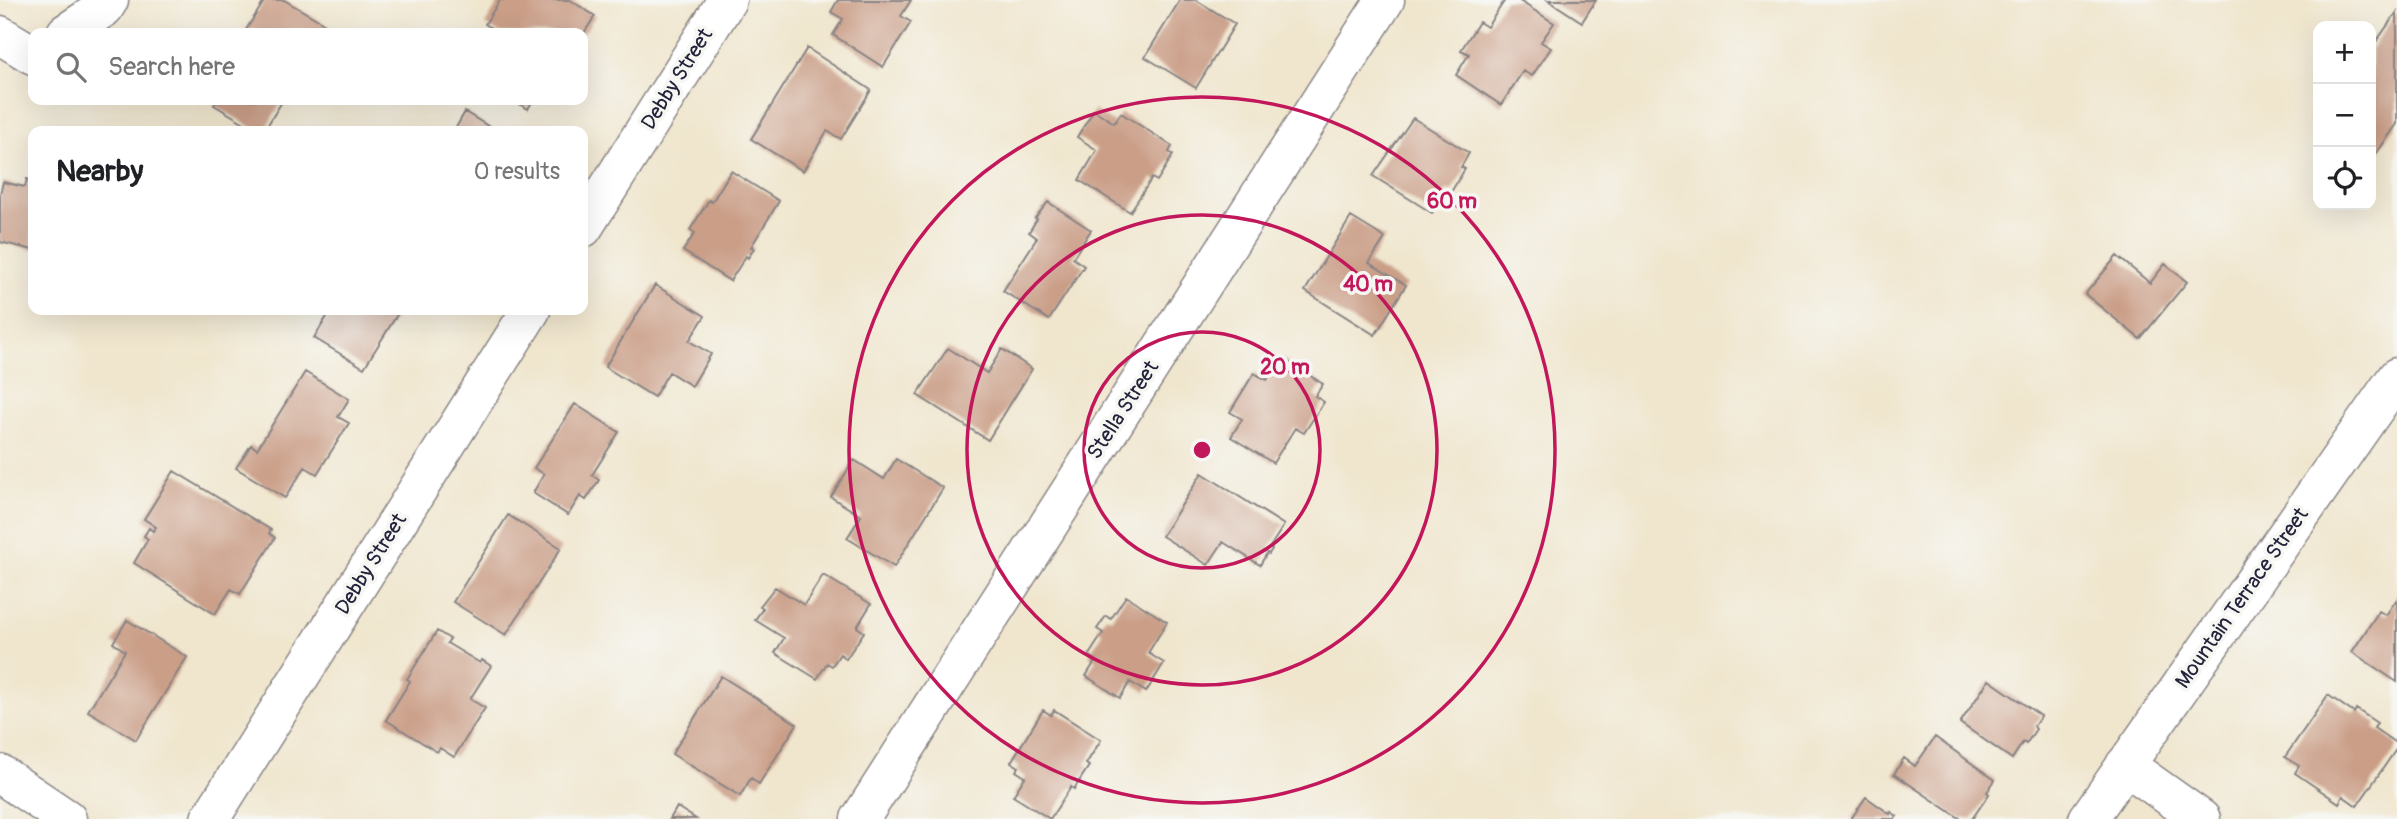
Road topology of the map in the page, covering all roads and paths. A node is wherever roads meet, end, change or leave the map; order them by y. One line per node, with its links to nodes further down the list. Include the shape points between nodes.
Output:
1 (109, 0): 4 (street)
2 (727, 0): 7 (street, Debby Street)
3 (1385, 0): 14 (street, Stella Street)
4 (74, 28)
5 (0, 35): 6 (street)
6 (28, 52)
7 (588, 220)
8 (528, 315): 13 (street, Debby Street)
9 (2397, 377): 10 (street, Mountain Terrace Street)
10 (2125, 765): 15 (street, Mountain Terrace Street); 16 (street)
11 (0, 774): 12 (street)
12 (68, 819)
13 (210, 819)
14 (860, 819)
15 (2088, 819)
16 (2201, 819)

